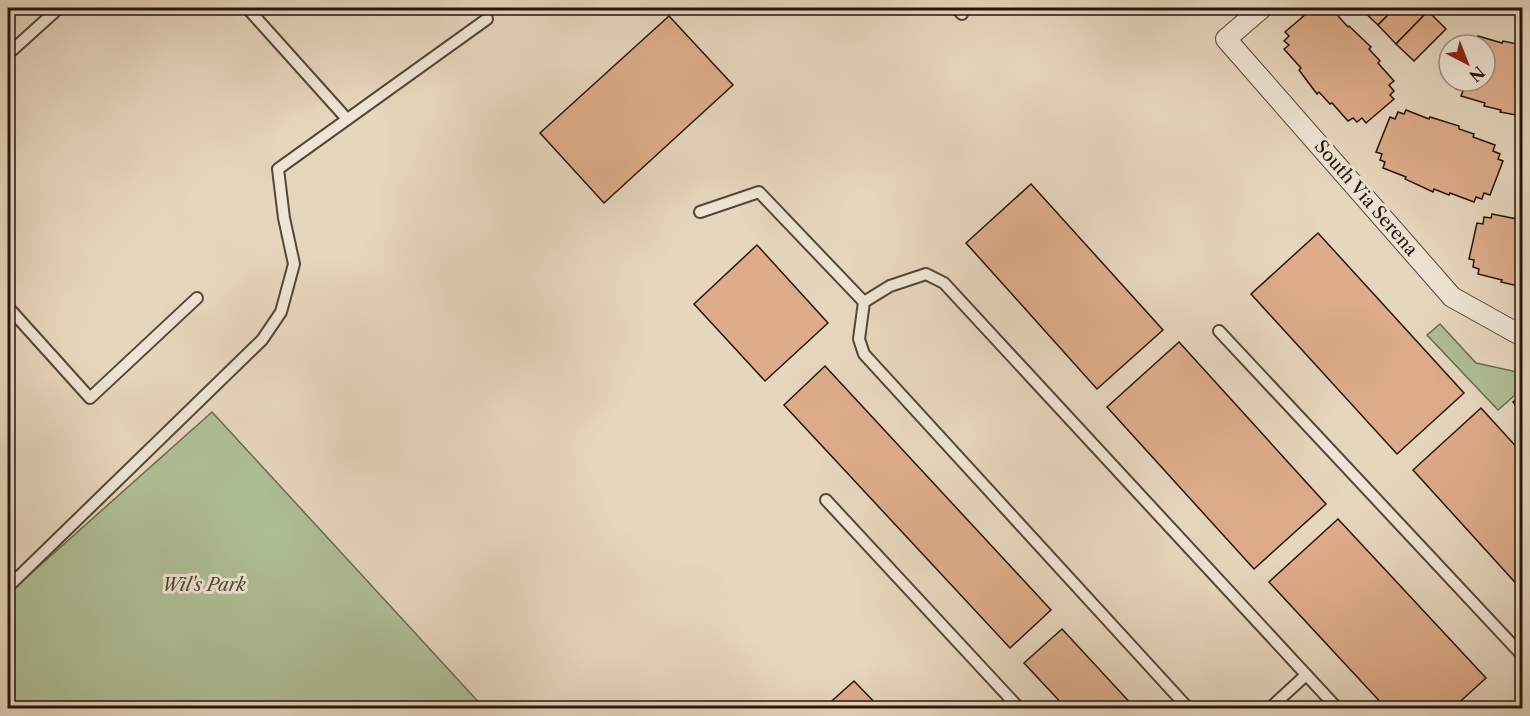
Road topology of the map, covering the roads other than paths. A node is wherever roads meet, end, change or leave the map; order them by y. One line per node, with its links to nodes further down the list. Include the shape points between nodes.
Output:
1 (59, 8): 5 (lane)
2 (1262, 8): 12 (street, South Via Serena, via 1226,39 1452,297)
3 (249, 10): 6 (lane)
4 (487, 19): 6 (lane)
5 (8, 54)
6 (347, 119): 14 (lane, via 278,169 294,264 281,312 262,340)
7 (700, 212): 9 (lane, via 759,192)
8 (197, 298): 10 (lane, via 90,399)
9 (864, 302): 16 (lane, via 890,286 926,274 944,283); 18 (lane, via 859,339 864,354)
10 (8, 307)
11 (1219, 331): 15 (lane)
12 (1522, 336)
13 (826, 500): 17 (lane)
14 (8, 587)
15 (1522, 655)
16 (1306, 675): 19 (lane); 20 (lane)
17 (1019, 708)
18 (1188, 708)
19 (1270, 708)
20 (1337, 708)

